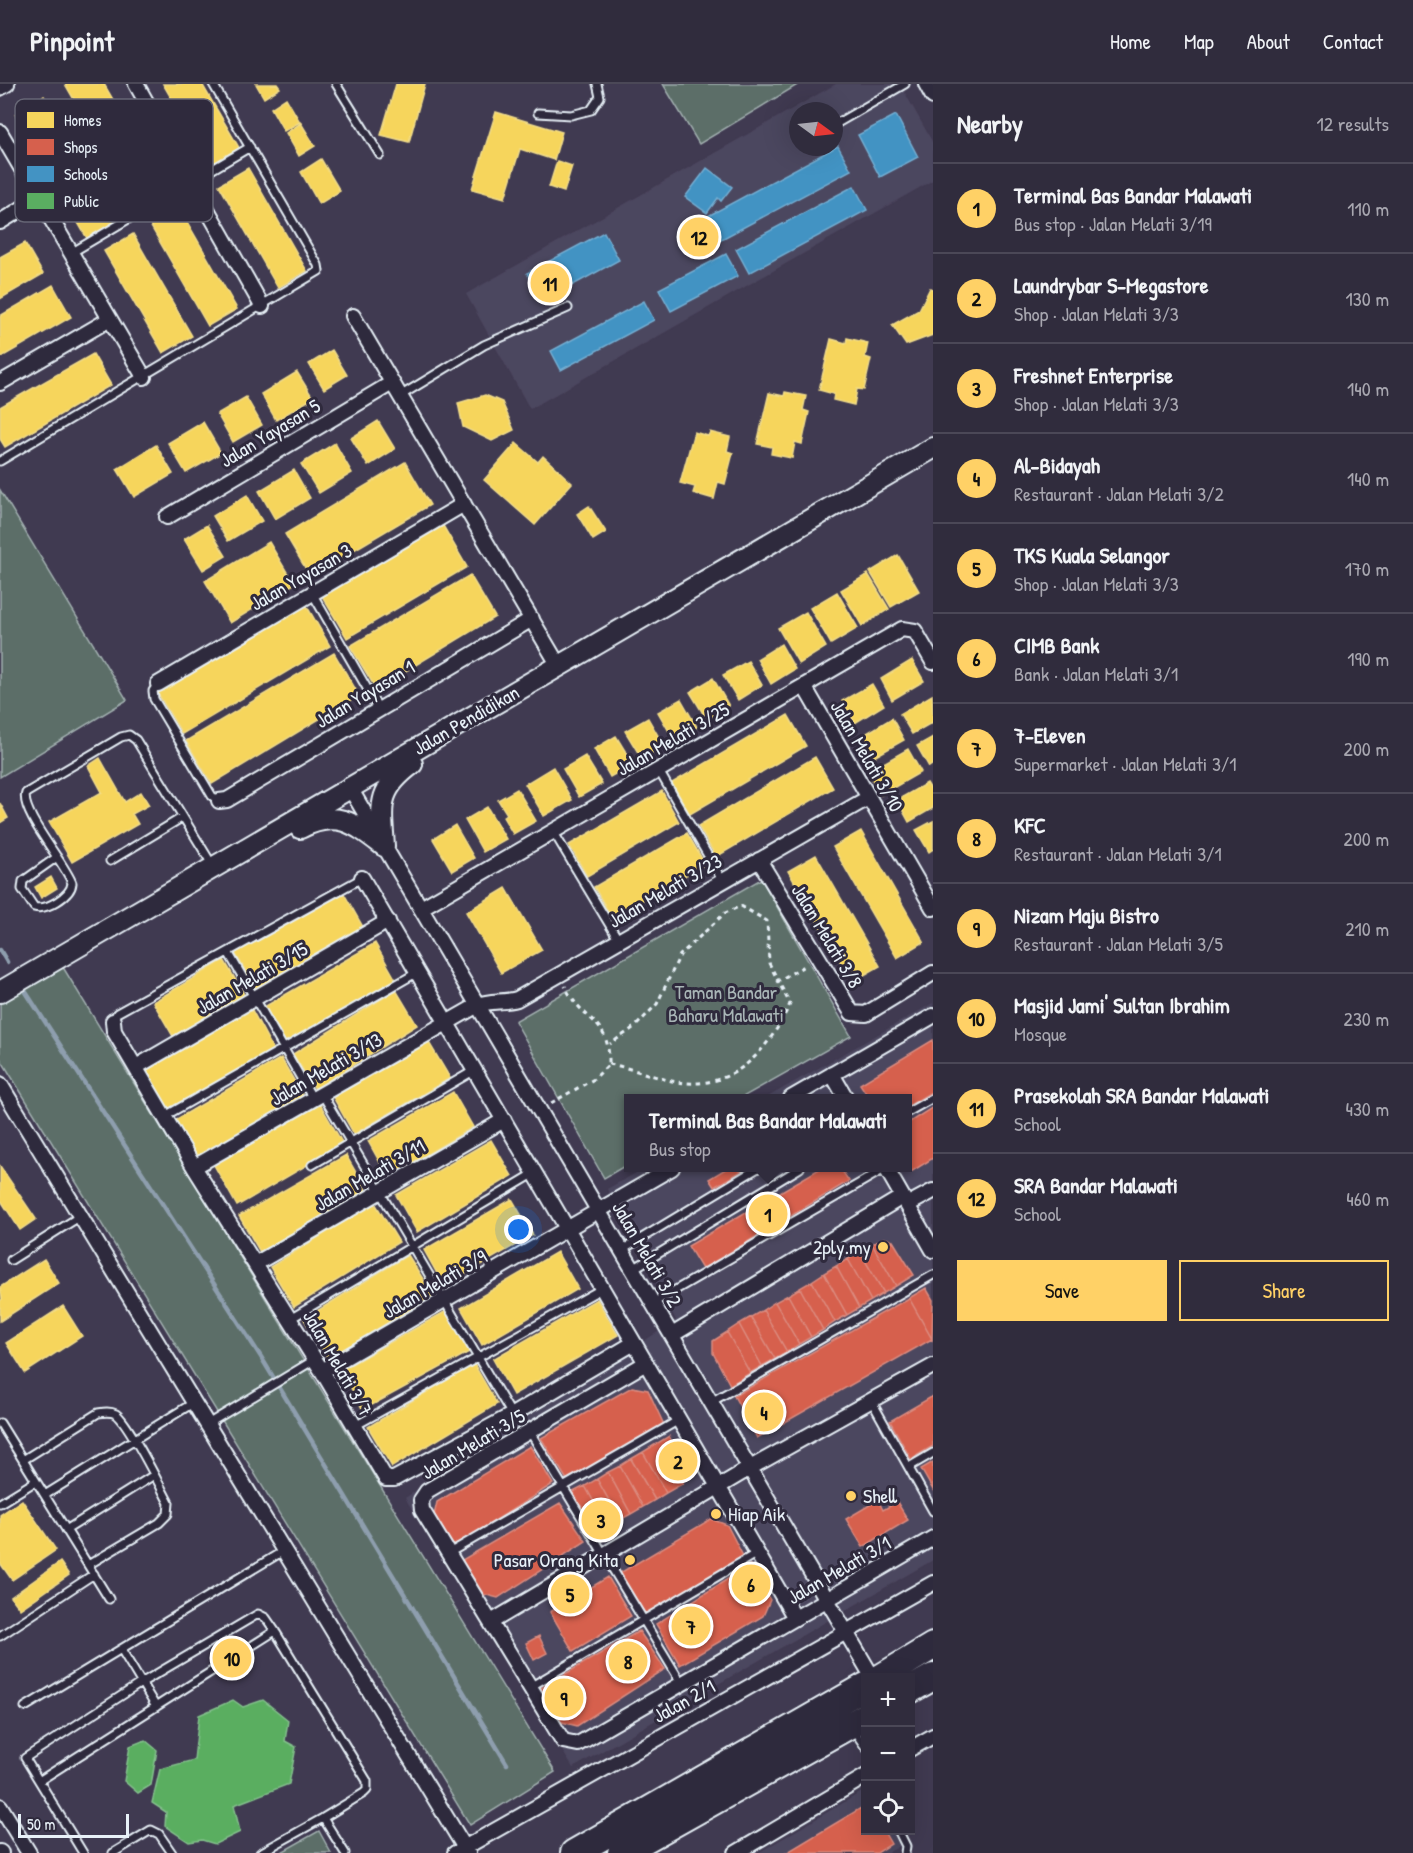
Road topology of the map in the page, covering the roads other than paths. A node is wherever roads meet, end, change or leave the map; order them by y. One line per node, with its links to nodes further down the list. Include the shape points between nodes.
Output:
1 (7, 84): 8 (street)
2 (136, 84): 10 (street)
3 (213, 84): 14 (lane)
4 (336, 84): 15 (lane)
5 (597, 84): 11 (lane, via 600,98 591,110 571,116)
6 (905, 84): 12 (lane)
7 (926, 84): 9 (street)
8 (0, 88)
9 (933, 97)
10 (144, 99)
11 (538, 113)
12 (843, 120)
13 (0, 132): 16 (street)
14 (250, 147): 17 (lane); 24 (lane, via 320,268)
15 (380, 155)
16 (15, 157)
17 (213, 169)
18 (15, 213): 19 (street)
19 (0, 222)
20 (53, 222): 23 (street)
21 (123, 222): 23 (lane)
22 (213, 222): 24 (street)
23 (71, 253): 27 (street)
24 (262, 306): 28 (lane)
25 (568, 308): 31 (lane, via 484,345)
26 (353, 316): 30 (street)
27 (110, 319): 28 (street); 29 (street)
28 (144, 377): 33 (lane)
29 (0, 383)
30 (392, 383): 31 (street); 35 (street, Jalan Yayasan 5)
31 (400, 396): 34 (street)
32 (933, 448): 39 (street, Jalan Pendidikan)
33 (0, 461)
34 (464, 504): 36 (street, Jalan Yayasan 3); 37 (street)
35 (167, 517)
36 (312, 593): 40 (street, Jalan Yayasan 3); 42 (lane)
37 (532, 619): 39 (street); 42 (street, Jalan Yayasan 1)
38 (933, 662): 41 (street, Jalan Melati 3/25, via 915,631 906,628)
39 (559, 666): 43 (street, Jalan Pendidikan)
40 (158, 684): 47 (lane, via 153,691 154,699 212,796)
41 (804, 686): 44 (street, Jalan Melati 3/25); 46 (street, Jalan Melati 3/10)
42 (379, 709): 47 (street, Jalan Yayasan 1, via 227,800)
43 (460, 724): 45 (street, Jalan Pendidikan); 51 (street, via 393,777 382,810)
44 (659, 771): 49 (street, Jalan Melati 3/25); 57 (lane)
45 (350, 788): 50 (street, Jalan Pendidikan); 51 (street, Jalan Melati 3/2)
46 (868, 798): 53 (street, Jalan Melati 3/23); 59 (street, Jalan Melati 3/10)
47 (219, 801)
48 (183, 817): 52 (lane, via 136,740 125,735 26,793 26,806); 54 (lane); 55 (lane)
49 (553, 831): 58 (street, Jalan Melati 3/25); 61 (lane)
50 (252, 845): 51 (street, via 311,822 336,819 362,829); 55 (street, Jalan Pendidikan)
51 (384, 846): 58 (street, Jalan Melati 3/2)
52 (57, 857): 52 (lane, via 71,879 70,891 46,907 34,907 22,889 23,881)
53 (759, 860): 57 (street, Jalan Melati 3/23); 64 (street, Jalan Melati 3/8, via 848,1010 856,1015 866,1014)
54 (110, 861)
55 (213, 868): 65 (street, Jalan Pendidikan)
56 (362, 878): 60 (street); 62 (lane)
57 (722, 880): 61 (street, Jalan Melati 3/23)
58 (421, 908): 67 (street, Jalan Melati 3/2)
59 (933, 908)
60 (388, 921): 63 (street); 66 (street, Jalan Melati 3/15)
61 (618, 939): 67 (street, Jalan Melati 3/23, via 517,999 490,1000)
62 (228, 952): 66 (lane); 69 (lane, via 117,1013)
63 (418, 972): 70 (street); 71 (lane)
64 (933, 973)
65 (0, 992)
66 (255, 999): 71 (lane); 72 (street, Jalan Melati 3/15)
67 (478, 1005): 70 (street, Jalan Melati 3/13); 95 (street, Jalan Melati 3/2)
68 (933, 1016): 74 (street)
69 (113, 1021): 72 (street, Jalan Melati 3/7)
70 (446, 1022): 73 (street); 78 (street, Jalan Melati 3/13)
71 (284, 1049): 78 (lane); 81 (lane)
72 (135, 1067): 81 (street, Jalan Melati 3/7)
73 (475, 1070): 82 (street); 83 (lane)
74 (832, 1074): 76 (street); 77 (street)
75 (0, 1084): 96 (street)
76 (798, 1094)
77 (844, 1094)
78 (318, 1097): 83 (lane); 85 (street, Jalan Melati 3/13)
79 (933, 1098): 80 (lane)
80 (912, 1111)
81 (165, 1116): 85 (street, Jalan Melati 3/7)
82 (504, 1120): 91 (street); 93 (street, Jalan Melati 3/11)
83 (352, 1144): 84 (lane); 93 (lane)
84 (312, 1165)
85 (194, 1167): 102 (street, Jalan Melati 3/7)
86 (663, 1172): 95 (street, Jalan Melati 3/9)
87 (750, 1172): 99 (lane)
88 (792, 1172): 103 (lane)
89 (879, 1172): 107 (lane)
90 (888, 1172): 94 (street)
91 (535, 1173): 97 (street); 98 (lane)
92 (933, 1191): 94 (street)
93 (380, 1192): 98 (lane); 102 (street, Jalan Melati 3/11)
94 (905, 1201): 100 (street); 109 (street)
95 (598, 1210): 97 (street, Jalan Melati 3/9); 99 (street, Jalan Melati 3/2)
96 (82, 1215): 101 (lane); 117 (street)
97 (568, 1230): 105 (street); 106 (street, Jalan Melati 3/9)
98 (412, 1246): 106 (lane); 108 (lane)
99 (622, 1250): 103 (street, Jalan Melati 3/2)
100 (933, 1250)
101 (11, 1260)
102 (255, 1264): 108 (street, Jalan Melati 3/7)
103 (633, 1269): 107 (street, Jalan Melati 3/2)
104 (933, 1275): 115 (lane)
105 (603, 1288): 110 (street); 111 (lane)
106 (445, 1301): 111 (lane); 113 (street, Jalan Melati 3/9)
107 (653, 1303): 109 (street, Jalan Melati 3/2)
108 (290, 1319): 113 (street, Jalan Melati 3/7)
109 (672, 1335): 115 (street, Jalan Melati 3/2)
110 (634, 1343): 112 (street); 118 (street, Jalan Melati 3/7)
111 (478, 1358): 118 (lane); 122 (lane)
112 (646, 1363): 119 (street); 123 (street, Jalan Melati 3/5)
113 (314, 1365): 121 (lane); 122 (street, Jalan Melati 3/7)
114 (933, 1366): 116 (street)
115 (711, 1402): 128 (street, Jalan Melati 3/2)
116 (872, 1402): 127 (lane); 128 (street)
117 (193, 1403): 121 (street); 124 (lane)
118 (512, 1415): 122 (street, Jalan Melati 3/7, via 390,1480 382,1476)
119 (679, 1420): 131 (lane); 132 (street)
120 (0, 1423): 126 (lane)
121 (206, 1425): 138 (street)
122 (353, 1427)
123 (530, 1432): 131 (lane); 139 (street, Jalan Melati 3/5, via 421,1500 422,1510)
124 (133, 1440): 126 (lane, via 117,1415 98,1413); 129 (lane); 133 (lane)
125 (933, 1453): 127 (lane)
126 (23, 1460): 130 (lane)
127 (909, 1467): 135 (lane)
128 (750, 1468): 132 (street); 146 (street, Jalan Melati 3/2)
129 (154, 1475): 136 (lane); 142 (lane, via 169,1503 168,1514)
130 (36, 1481): 133 (lane); 134 (lane)
131 (563, 1487): 139 (lane); 141 (lane)
132 (718, 1487): 140 (street); 141 (street)
133 (45, 1495): 136 (lane)
134 (0, 1503)
135 (933, 1511)
136 (66, 1530): 142 (lane)
137 (933, 1538): 146 (street, Jalan Melati 3/1)
138 (285, 1550): 154 (lane); 175 (street)
139 (449, 1553): 149 (street, Jalan Melati 3/5)
140 (757, 1553): 147 (street); 148 (lane)
141 (604, 1555): 148 (lane); 149 (street)
142 (88, 1565): 143 (lane)
143 (94, 1574): 145 (lane); 152 (lane)
144 (933, 1583): 151 (street, Jalan 2/1)
145 (109, 1599)
146 (827, 1599): 147 (street, Jalan Melati 3/1); 151 (street, Jalan Melati 3/2)
147 (795, 1618): 159 (street, Jalan Melati 3/1)
148 (643, 1620): 159 (lane); 160 (lane)
149 (491, 1622): 160 (street, Jalan Melati 3/5)
150 (275, 1631): 158 (lane, via 262,1615 254,1615); 164 (lane); 172 (lane, via 368,1786 364,1793)
151 (846, 1632): 155 (street, Jalan Melati 3/2); 175 (street, Jalan 2/1)
152 (0, 1636)
153 (933, 1646): 156 (highway)
154 (121, 1649): 158 (lane); 163 (lane)
155 (871, 1673)
156 (887, 1673)
157 (933, 1677): 161 (highway)
158 (141, 1683): 164 (lane); 170 (lane, via 25,1758)
159 (682, 1684): 167 (street, Jalan Melati 3/1)
160 (530, 1687): 167 (street, Jalan Melati 3/5, via 559,1737)
161 (915, 1687)
162 (861, 1689): 183 (highway)
163 (25, 1707)
164 (156, 1707): 170 (lane)
165 (858, 1720): 174 (highway)
166 (932, 1739): 168 (street)
167 (578, 1744)
168 (915, 1747)
169 (861, 1779): 176 (street)
170 (39, 1781): 178 (lane)
171 (0, 1806): 177 (street)
172 (323, 1818): 181 (lane); 182 (lane)
173 (900, 1835): 184 (lane)
174 (632, 1849)
175 (463, 1851)
176 (743, 1851)
177 (29, 1853)
178 (83, 1853)
179 (113, 1853): 180 (lane, via 151,1830 159,1834)
180 (172, 1853)
181 (260, 1853)
182 (345, 1853)
183 (574, 1853)
184 (905, 1853)

